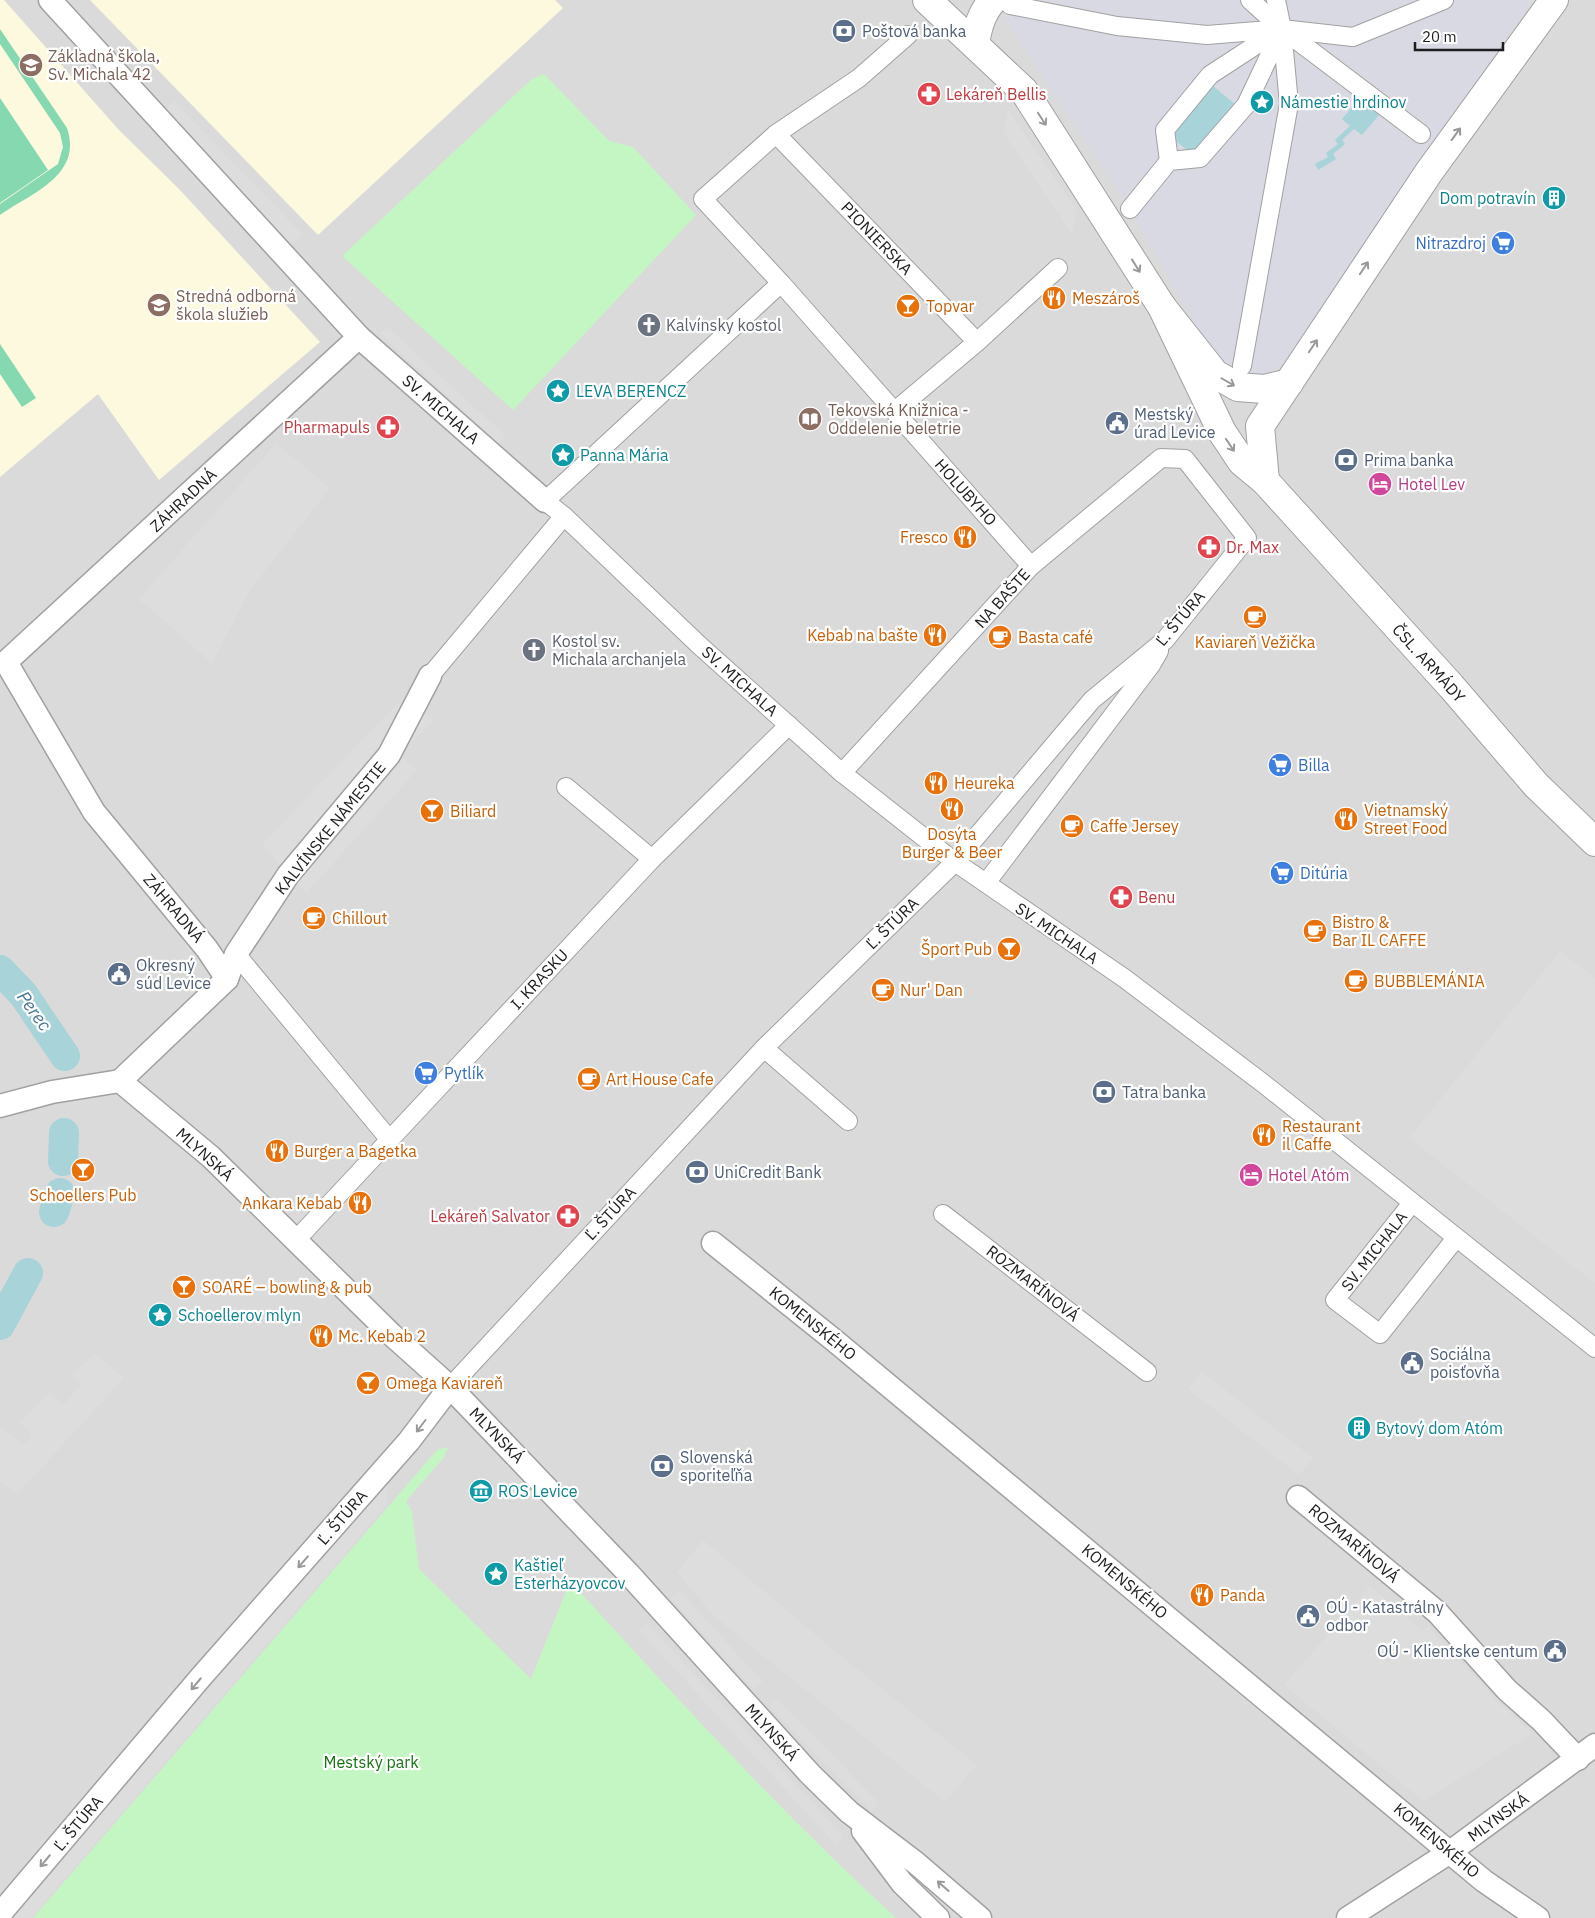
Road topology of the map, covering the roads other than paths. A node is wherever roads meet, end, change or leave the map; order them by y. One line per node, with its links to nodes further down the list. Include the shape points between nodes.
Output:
1 (50, 0): 18 (street, SV. MICHALA)
2 (927, 0): 10 (street)
3 (1250, 0): 8 (street)
4 (1276, 0): 8 (street)
5 (1444, 0): 8 (street, via 1353,37)
6 (1554, 0): 21 (street, one-way to 6, via 1429,172)
7 (1002, 3): 8 (street, via 1117,26 1208,36); 10 (street, via 984,10 978,22)
8 (1282, 29): 12 (street); 13 (street, via 1246,104 1200,158); 13 (street, via 1210,75 1164,130); 20 (street, via 1289,104)
9 (908, 36): 11 (street, via 859,78)
10 (975, 44): 17 (street, one-way to 17, via 1024,91)
11 (776, 134): 16 (street, HOLUBYHO, via 703,199); 19 (street, PIONIERSKA)
12 (1421, 134)
13 (1169, 161): 14 (street)
14 (1130, 209)
15 (1058, 268): 19 (street)
16 (781, 283): 22 (street, HOLUBYHO); 25 (street)
17 (1162, 307): 21 (street, one-way to 21, via 1215,374 1238,387 1264,389); 24 (street, ČSL. ARMÁDY, one-way to 24, via 1222,432 1242,462)
18 (359, 337): 25 (street, SV. MICHALA); 29 (street, ZÁHRADNÁ)
19 (978, 342): 22 (street)
20 (1242, 366)
21 (1289, 382): 24 (street, via 1260,426)
22 (895, 411): 27 (street, HOLUBYHO)
23 (1185, 459): 27 (street, NA BAŠTE, via 1161,458); 28 (street, Ľ. ŠTÚRA, via 1247,538)
24 (1265, 481): 34 (street, ČSL. ARMÁDY, via 1536,785)
25 (546, 501): 26 (street, SV. MICHALA)
26 (564, 516): 30 (street); 31 (street, SV. MICHALA, via 699,645)
27 (1031, 566): 32 (street, NA BAŠTE)
28 (1165, 640): 36 (street, Ľ. ŠTÚRA, via 1092,700); 37 (street, via 1151,665)
29 (3, 659): 39 (street, ZÁHRADNÁ, via 94,812 207,949)
30 (430, 676): 38 (street, KALVÍNSKE NÁMESTIE, via 389,755 288,875)
31 (789, 725): 32 (street, SV. MICHALA); 35 (street, I. KRASKU)
32 (842, 773): 36 (street, SV. MICHALA)
33 (566, 787): 35 (street)
34 (1595, 842)
35 (652, 859): 44 (street, I. KRASKU)
36 (955, 862): 37 (street, SV. MICHALA); 40 (street, Ľ. ŠTÚRA)
37 (986, 883): 45 (street, SV. MICHALA, via 1124,978 1264,1084)
38 (236, 954): 39 (street, KALVÍNSKE NÁMESTIE); 44 (street)
39 (227, 979): 41 (street, KALVÍNSKE NÁMESTIE)
40 (764, 1048): 43 (street); 52 (street, Ľ. ŠTÚRA)
41 (120, 1082): 42 (street, via 52,1092); 48 (street, MLYNSKÁ, via 211,1157)
42 (0, 1106)
43 (848, 1121)
44 (389, 1139): 48 (street, I. KRASKU)
45 (1412, 1203): 47 (street, SV. MICHALA); 47 (street, SV. MICHALA, via 1335,1300 1380,1334)
46 (943, 1214): 51 (street, ROZMARÍNOVÁ)
47 (1456, 1238): 50 (street, SV. MICHALA)
48 (296, 1240): 52 (street, MLYNSKÁ)
49 (713, 1243): 56 (street, KOMENSKÉHO, via 835,1340)
50 (1595, 1348)
51 (1147, 1372)
52 (450, 1387): 55 (street, MLYNSKÁ); 57 (street, Ľ. ŠTÚRA, one-way to 57, via 409,1441)
53 (1298, 1497): 54 (street, ROZMARÍNOVÁ, via 1437,1612 1507,1690 1541,1720)
54 (1586, 1752): 56 (street, MLYNSKÁ)
55 (849, 1812): 58 (street, MLYNSKÁ, via 902,1884); 59 (street, MLYNSKÁ, one-way to 55, via 916,1862)
56 (1450, 1852): 60 (street, MLYNSKÁ); 61 (street, KOMENSKÉHO)
57 (0, 1914)
58 (938, 1918)
59 (980, 1918)
60 (1348, 1918)
61 (1538, 1918)

